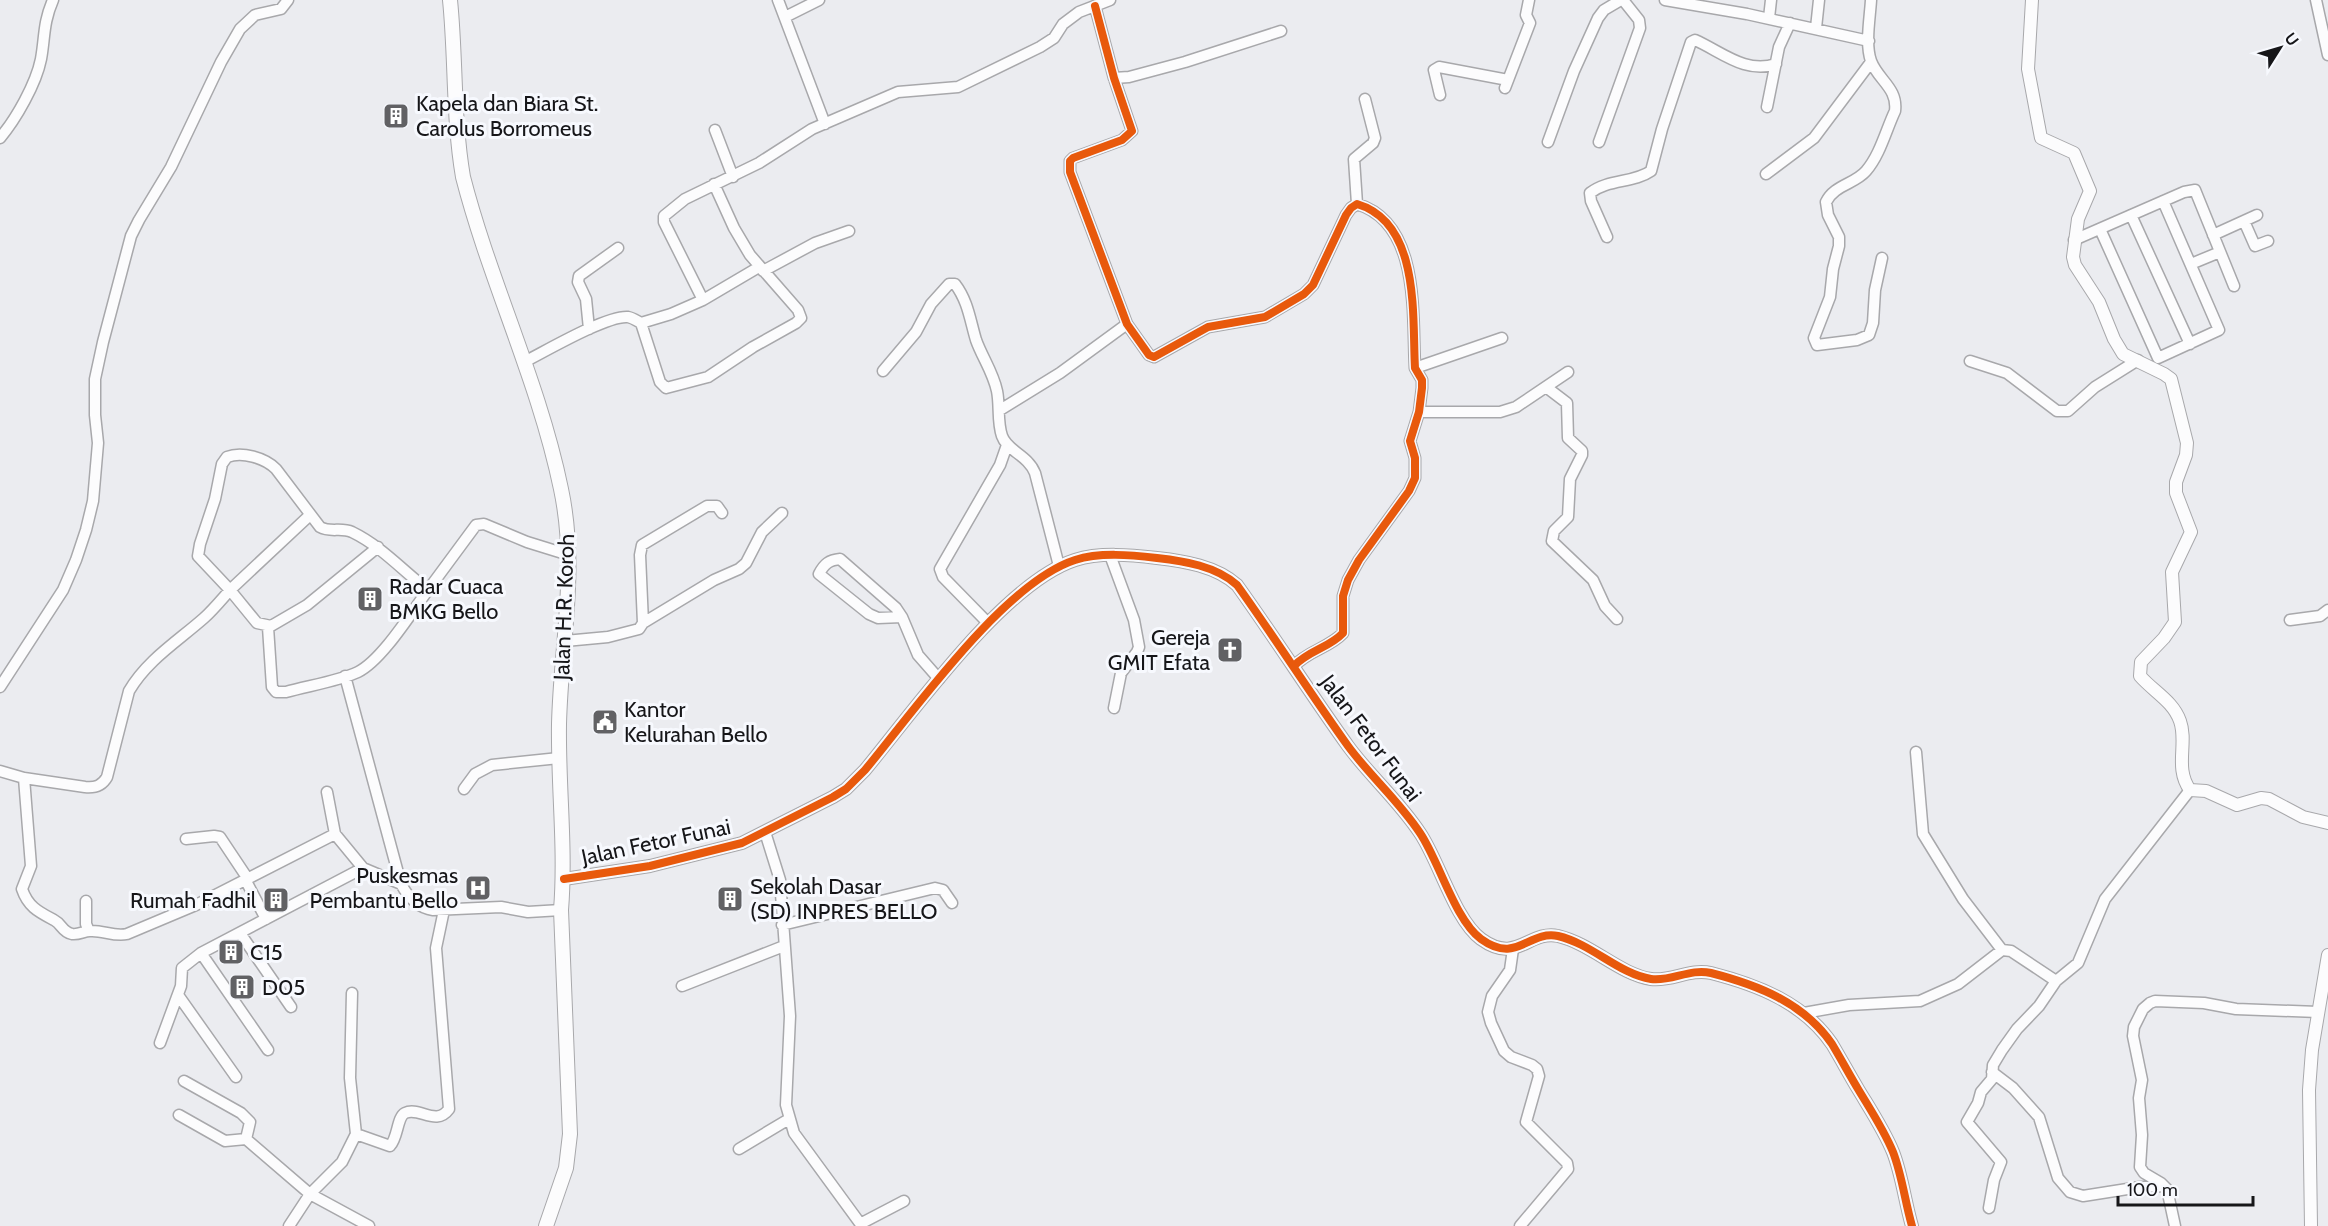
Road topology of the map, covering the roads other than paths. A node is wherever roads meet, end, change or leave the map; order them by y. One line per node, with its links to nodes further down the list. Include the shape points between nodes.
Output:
1 (53, 0): 32 (street, via 44,24 39,65 15,119)
2 (288, 0): 91 (street, via 282,9 255,15 240,29 171,167 131,236 95,379 98,443 86,530 63,590)
3 (450, 0): 63 (main road, Jalan H.R. Koroh, via 463,177)
4 (778, 0): 17 (street)
5 (819, 0): 17 (street)
6 (1110, 0): 16 (street)
7 (1529, 0): 27 (street, via 1526,15 1530,23 1506,84 1439,67 1434,75)
8 (1622, 0): 33 (street, via 1598,18); 34 (street, via 1641,28)
9 (1665, 0): 15 (street)
10 (1771, 0): 18 (street)
11 (1820, 0): 20 (street)
12 (1871, 0): 22 (street)
13 (2032, 0): 47 (street, via 2028,69 2041,138 2074,153 2090,191)
14 (2316, 0): 23 (street)
15 (1723, 5): 18 (street)
16 (1095, 6): 26 (street); 30 (street, via 1079,12 1040,47 958,87 898,92)
17 (784, 17): 30 (street)
18 (1769, 18): 19 (street)
19 (1790, 23): 20 (street); 25 (street)
20 (1816, 28): 22 (street)
21 (1281, 30): 26 (street, via 1185,62)
22 (1869, 41): 24 (street)
23 (2328, 55)
24 (1871, 62): 35 (street, via 1814,138); 51 (street, via 1891,89 1895,111 1867,171 1835,191 1826,202 1839,246 1826,312 1814,338 1817,345 1869,335)
25 (1776, 64): 29 (street); 46 (street, via 1746,66 1695,40 1691,42 1651,171 1590,193)
26 (1114, 78): 57 (street, via 1132,131 1122,140 1073,158 1069,166)
27 (1440, 95)
28 (1365, 99): 39 (street, via 1375,138 1354,159)
29 (1767, 107)
30 (825, 124): 36 (street)
31 (715, 130): 36 (street)
32 (0, 138)
33 (1548, 142)
34 (1599, 142)
35 (1766, 174)
36 (733, 177): 37 (street)
37 (714, 184): 53 (street, via 734,228); 55 (street, via 685,199 664,219)
38 (2163, 201): 40 (street); 45 (street, via 2195,190); 52 (street)
39 (1357, 204): 57 (street, via 1346,215 1311,288 1265,317 1208,327 1154,357); 64 (street, via 1375,214 1399,243 1411,278)
40 (2131, 215): 43 (street); 60 (street)
41 (2257, 215): 42 (street)
42 (2244, 221): 45 (street); 48 (street, via 2255,246)
43 (2100, 229): 47 (street); 60 (street, via 2158,358)
44 (849, 231): 53 (street)
45 (2213, 235): 50 (street)
46 (1607, 237)
47 (2074, 240): 61 (street, via 2073,261 2099,302 2120,351)
48 (2268, 241)
49 (618, 249): 58 (street, via 579,276)
50 (2220, 252): 52 (street); 54 (street)
51 (1882, 258)
52 (2191, 264): 60 (street, via 2219,330)
53 (761, 269): 55 (street); 56 (street, via 801,318 708,377 676,387 663,386)
54 (2234, 286)
55 (703, 300): 56 (street)
56 (641, 323): 58 (street, via 624,317)
57 (1127, 324): 68 (street, via 1060,373)
58 (589, 329): 63 (street)
59 (1502, 338): 64 (street)
60 (2190, 344)
61 (2138, 360): 62 (street, via 2062,412 2007,373); 98 (street, via 2171,379 2187,443 2176,489 2191,532 2172,572 2175,622 2139,668 2142,678 2171,705 2180,721 2182,766)
62 (1970, 361)
63 (524, 362): 75 (main road, Jalan H.R. Koroh, via 561,488)
64 (1415, 368): 69 (street, via 1422,380)
65 (883, 371): 68 (street, via 916,332 942,290 953,284 971,316 976,339 993,377)
66 (1568, 372): 67 (street)
67 (1546, 387): 69 (street, via 1516,407 1500,412); 82 (street, via 1567,403 1568,438 1582,451 1570,479 1568,517 1554,531 1552,542 1593,580 1605,606)
68 (1000, 410): 70 (street, via 1001,431)
69 (1419, 412): 88 (street, via 1410,441 1415,478 1348,580 1343,596 1342,633)
70 (1007, 445): 77 (street, via 1033,467); 85 (street, via 1000,465 940,569 943,577)
71 (722, 513): 84 (street, via 717,506 707,506 642,545)
72 (782, 513): 84 (street, via 762,532 739,569)
73 (310, 515): 74 (street, via 324,530 339,528); 78 (street); 78 (street, via 272,464 250,457 227,457 197,555)
74 (378, 547): 79 (street); 86 (street, via 307,605)
75 (569, 555): 79 (street, via 484,524 476,525); 87 (main road, Jalan H.R. Koroh)
76 (1110, 555): 77 (street, Jalan Fetor Funai, via 1077,559); 88 (street, Jalan Fetor Funai, via 1198,565 1223,575 1237,585); 92 (street, via 1134,620 1139,647 1121,673)
77 (1059, 566): 85 (street, Jalan Fetor Funai, via 1043,574)
78 (230, 590): 86 (street, via 257,623); 96 (street, via 134,682 103,783 91,787)
79 (428, 590): 89 (street, via 372,662)
80 (2328, 610): 83 (street, via 2319,616)
81 (902, 617): 81 (street, via 840,559 822,567 819,573 824,579 869,614 878,618); 90 (street, via 918,655)
82 (1617, 619)
83 (2290, 620)
84 (642, 623): 87 (street, via 630,633)
85 (988, 623): 90 (street, Jalan Fetor Funai)
86 (268, 627): 89 (street, via 272,687 276,692)
87 (565, 641): 94 (main road, Jalan H.R. Koroh)
88 (1294, 666): 117 (street, Jalan Fetor Funai, via 1348,746 1420,833 1468,926 1483,941)
89 (345, 676): 107 (street)
90 (939, 680): 101 (street, Jalan Fetor Funai, via 846,789)
91 (0, 687)
92 (1114, 708)
93 (1916, 752): 118 (street, via 1923,834 1963,899)
94 (559, 758): 97 (street, via 492,765 475,774); 105 (main road, Jalan H.R. Koroh)
95 (0, 771): 96 (street)
96 (24, 778): 114 (street, via 31,863 22,885 24,896 63,930 78,934)
97 (464, 789)
98 (2190, 790): 100 (street, via 2206,791 2237,805 2269,799 2303,817); 121 (street, via 2105,899 2078,963)
99 (327, 792): 102 (street)
100 (2328, 824)
101 (765, 832): 105 (street, Jalan Fetor Funai, via 696,856); 113 (street, via 780,880)
102 (335, 834): 104 (street); 106 (street)
103 (186, 839): 106 (street, via 220,837)
104 (363, 868): 107 (street); 112 (street)
105 (564, 879): 111 (main road, Jalan H.R. Koroh)
106 (247, 880): 112 (street); 114 (street, via 118,936)
107 (401, 884): 110 (street, via 422,907)
108 (87, 901): 114 (street)
109 (952, 903): 113 (street, via 943,890 935,888)
110 (444, 910): 111 (street); 135 (street, via 436,948 449,1109 434,1117 405,1113 390,1146)
111 (561, 910): 145 (main road, Jalan H.R. Koroh, via 570,1134 566,1168)
112 (266, 919): 115 (street)
113 (782, 925): 116 (street)
114 (89, 931)
115 (240, 933): 119 (street); 125 (street)
116 (784, 946): 122 (street); 134 (street, via 790,1016 786,1092)
117 (1513, 949): 127 (street, via 1554,935 1586,945 1637,975 1660,979 1690,972 1710,973 1767,991); 146 (street, via 1510,970 1492,996 1488,1012 1504,1051 1537,1070 1539,1076 1526,1122 1567,1163 1568,1169)
118 (2002, 950): 121 (street, via 2011,951); 127 (street, via 1958,984 1920,1001 1849,1005)
119 (201, 953): 124 (street, via 182,968); 129 (street)
120 (2328, 955): 126 (street)
121 (2056, 981): 130 (street, via 2002,1050)
122 (682, 986)
123 (352, 993): 135 (street, via 350,1078)
124 (178, 995): 128 (street); 131 (street)
125 (291, 1007)
126 (2318, 1012): 138 (street, via 2155,1001 2146,1005 2133,1036 2142,1080 2140,1167); 149 (street, via 2309,1090)
127 (1804, 1013): 147 (street, via 1832,1044 1884,1134 1893,1152)
128 (160, 1043)
129 (268, 1050)
130 (1992, 1072): 138 (street, via 2039,1117 2058,1178 2070,1192 2083,1196); 141 (street, via 1992,1079 1967,1122 2001,1162)
131 (236, 1077)
132 (184, 1081): 136 (street, via 241,1113 250,1122)
133 (179, 1115): 136 (street, via 225,1141)
134 (789, 1119): 137 (street); 143 (street, via 800,1142)
135 (356, 1134): 139 (street, via 342,1162)
136 (246, 1138): 139 (street)
137 (739, 1149)
138 (2164, 1186): 148 (street)
139 (310, 1194): 142 (street); 144 (street)
140 (904, 1201): 143 (street)
141 (1989, 1208)
142 (365, 1225)
143 (861, 1225)
144 (290, 1226)
145 (546, 1226)
146 (1520, 1226)
147 (1912, 1226)
148 (2175, 1226)
149 (2311, 1226)

